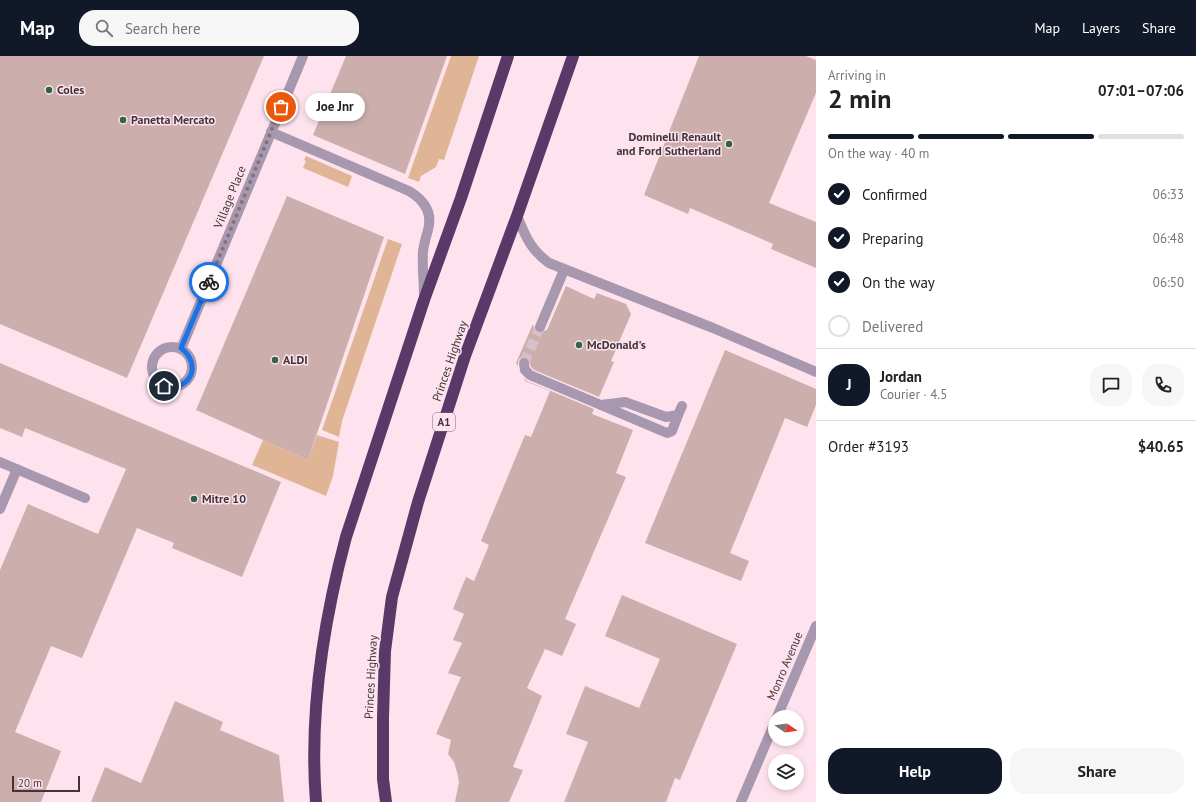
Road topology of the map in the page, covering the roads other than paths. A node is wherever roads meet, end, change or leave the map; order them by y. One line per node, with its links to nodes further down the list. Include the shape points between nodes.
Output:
1 (303, 56): 4 (street, Village Place)
2 (508, 56): 7 (highway)
3 (573, 56): 5 (highway, Princes Highway / A1)
4 (271, 132): 7 (street, via 419,197 426,205 430,222 423,253); 9 (street, Village Place)
5 (517, 216): 6 (street, via 533,250 549,263); 21 (highway, Princes Highway / A1, via 466,356 418,502 392,597 385,651 383,716 383,779)
6 (564, 270): 8 (street); 11 (street, via 713,328)
7 (424, 300): 20 (highway, via 346,537 328,610 322,649 314,752)
8 (540, 327)
9 (181, 348): 9 (street, via 191,359 192,372 189,379 178,387 164,386 154,377 151,364 153,358 168,346)
10 (524, 363): 12 (street, via 525,370 530,376)
11 (816, 372)
12 (601, 405): 12 (street, via 667,433 672,431 680,410 666,418 624,402)
13 (0, 462): 14 (street)
14 (17, 469): 15 (street); 16 (street)
15 (85, 498)
16 (0, 509)
17 (816, 626): 18 (street, Monro Avenue)
18 (780, 710)
19 (768, 738): 22 (street)
20 (316, 802)
21 (386, 802)
22 (741, 802)

